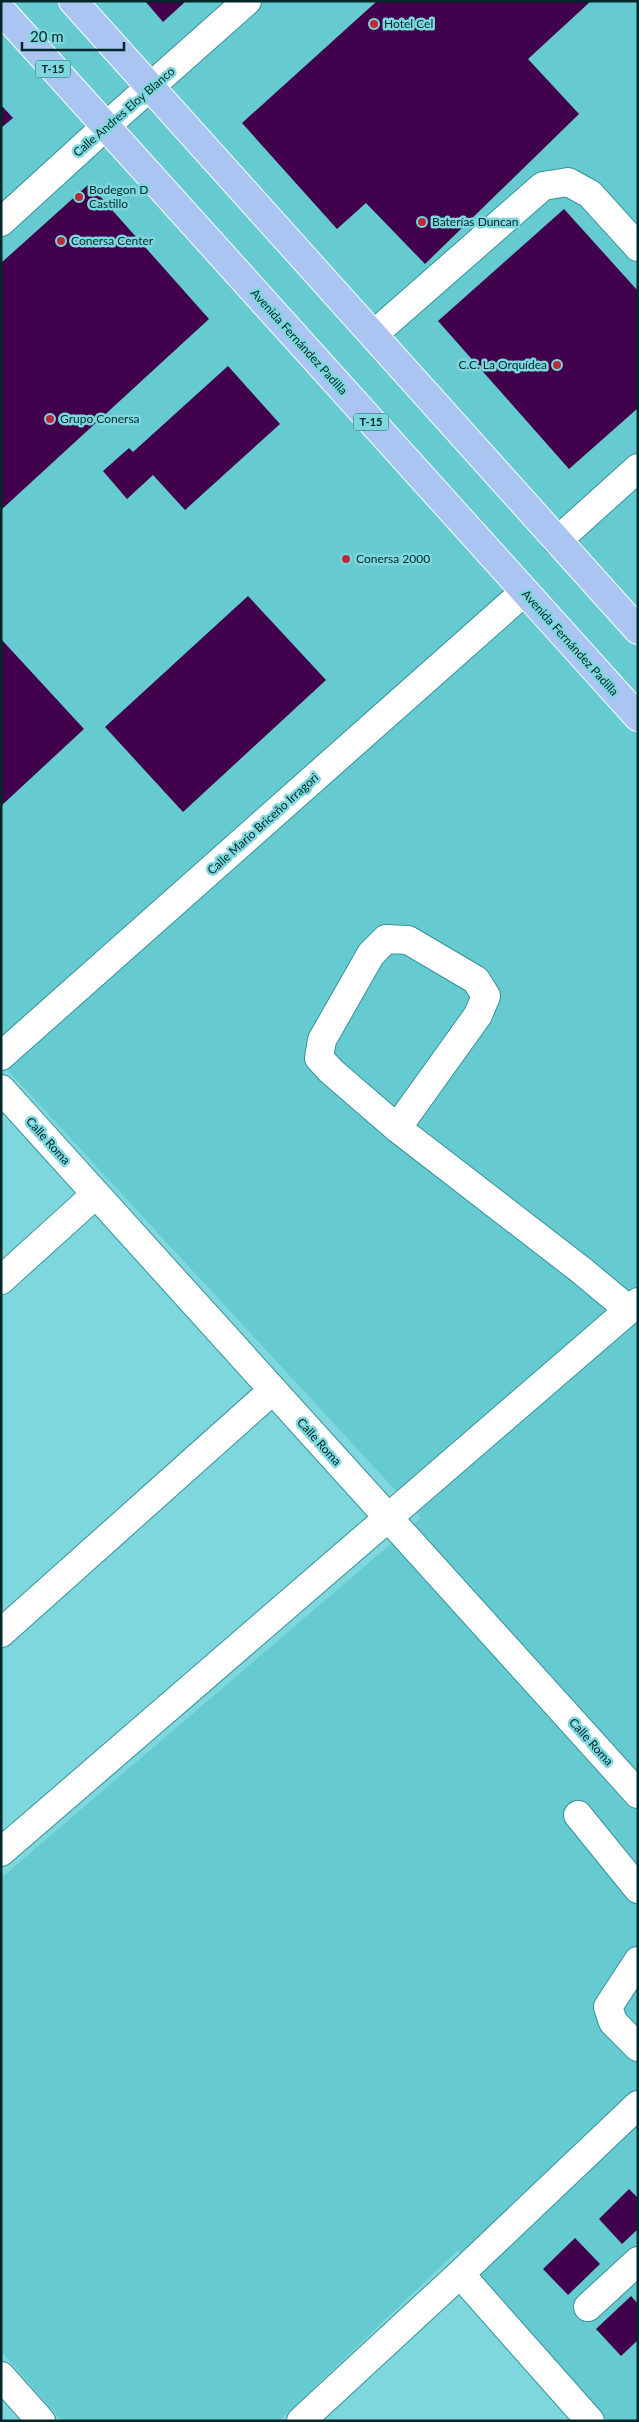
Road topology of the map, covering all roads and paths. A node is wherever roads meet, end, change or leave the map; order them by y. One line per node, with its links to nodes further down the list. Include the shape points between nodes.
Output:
1 (73, 1): 4 (main road)
2 (247, 1): 4 (street, Calle Andres Eloy Blanco)
3 (1, 10): 5 (main road, Avenida Fernández Padilla / T-15)
4 (151, 88): 5 (street, Calle Andres Eloy Blanco); 8 (main road)
5 (105, 127): 6 (street, Calle Andres Eloy Blanco); 11 (main road, Avenida Fernández Padilla / T-15)
6 (1, 222)
7 (638, 247): 8 (street, via 590,194 568,182 543,186)
8 (373, 335): 10 (main road)
9 (638, 468): 10 (street)
10 (557, 540): 12 (main road)
11 (524, 592): 13 (main road, Avenida Fernández Padilla / T-15); 14 (street, Calle Mario Briceño Irragori)
12 (638, 630)
13 (638, 717)
14 (1, 1056)
15 (1, 1089): 17 (street, Calle Roma)
16 (397, 1128): 16 (street, via 319,1058 322,1040 371,954 386,939 408,940 476,980 486,996 478,1015); 19 (street, via 581,1270)
17 (96, 1194): 18 (street); 20 (street, Calle Roma)
18 (1, 1280)
19 (633, 1306): 21 (street)
20 (273, 1390): 21 (street, Calle Roma); 22 (street)
21 (389, 1519): 23 (street, Calle Roma); 25 (street)
22 (1, 1633)
23 (638, 1794)
24 (578, 1815): 26 (street)
25 (1, 1852)
26 (638, 1889)
27 (638, 1961): 28 (street, via 608,2007 613,2022)
28 (638, 2047)
29 (638, 2105): 31 (street)
30 (638, 2261): 32 (street)
31 (460, 2274): 35 (street); 36 (street)
32 (588, 2307)
33 (1, 2376): 34 (street)
34 (41, 2421)
35 (300, 2421)
36 (590, 2421)

